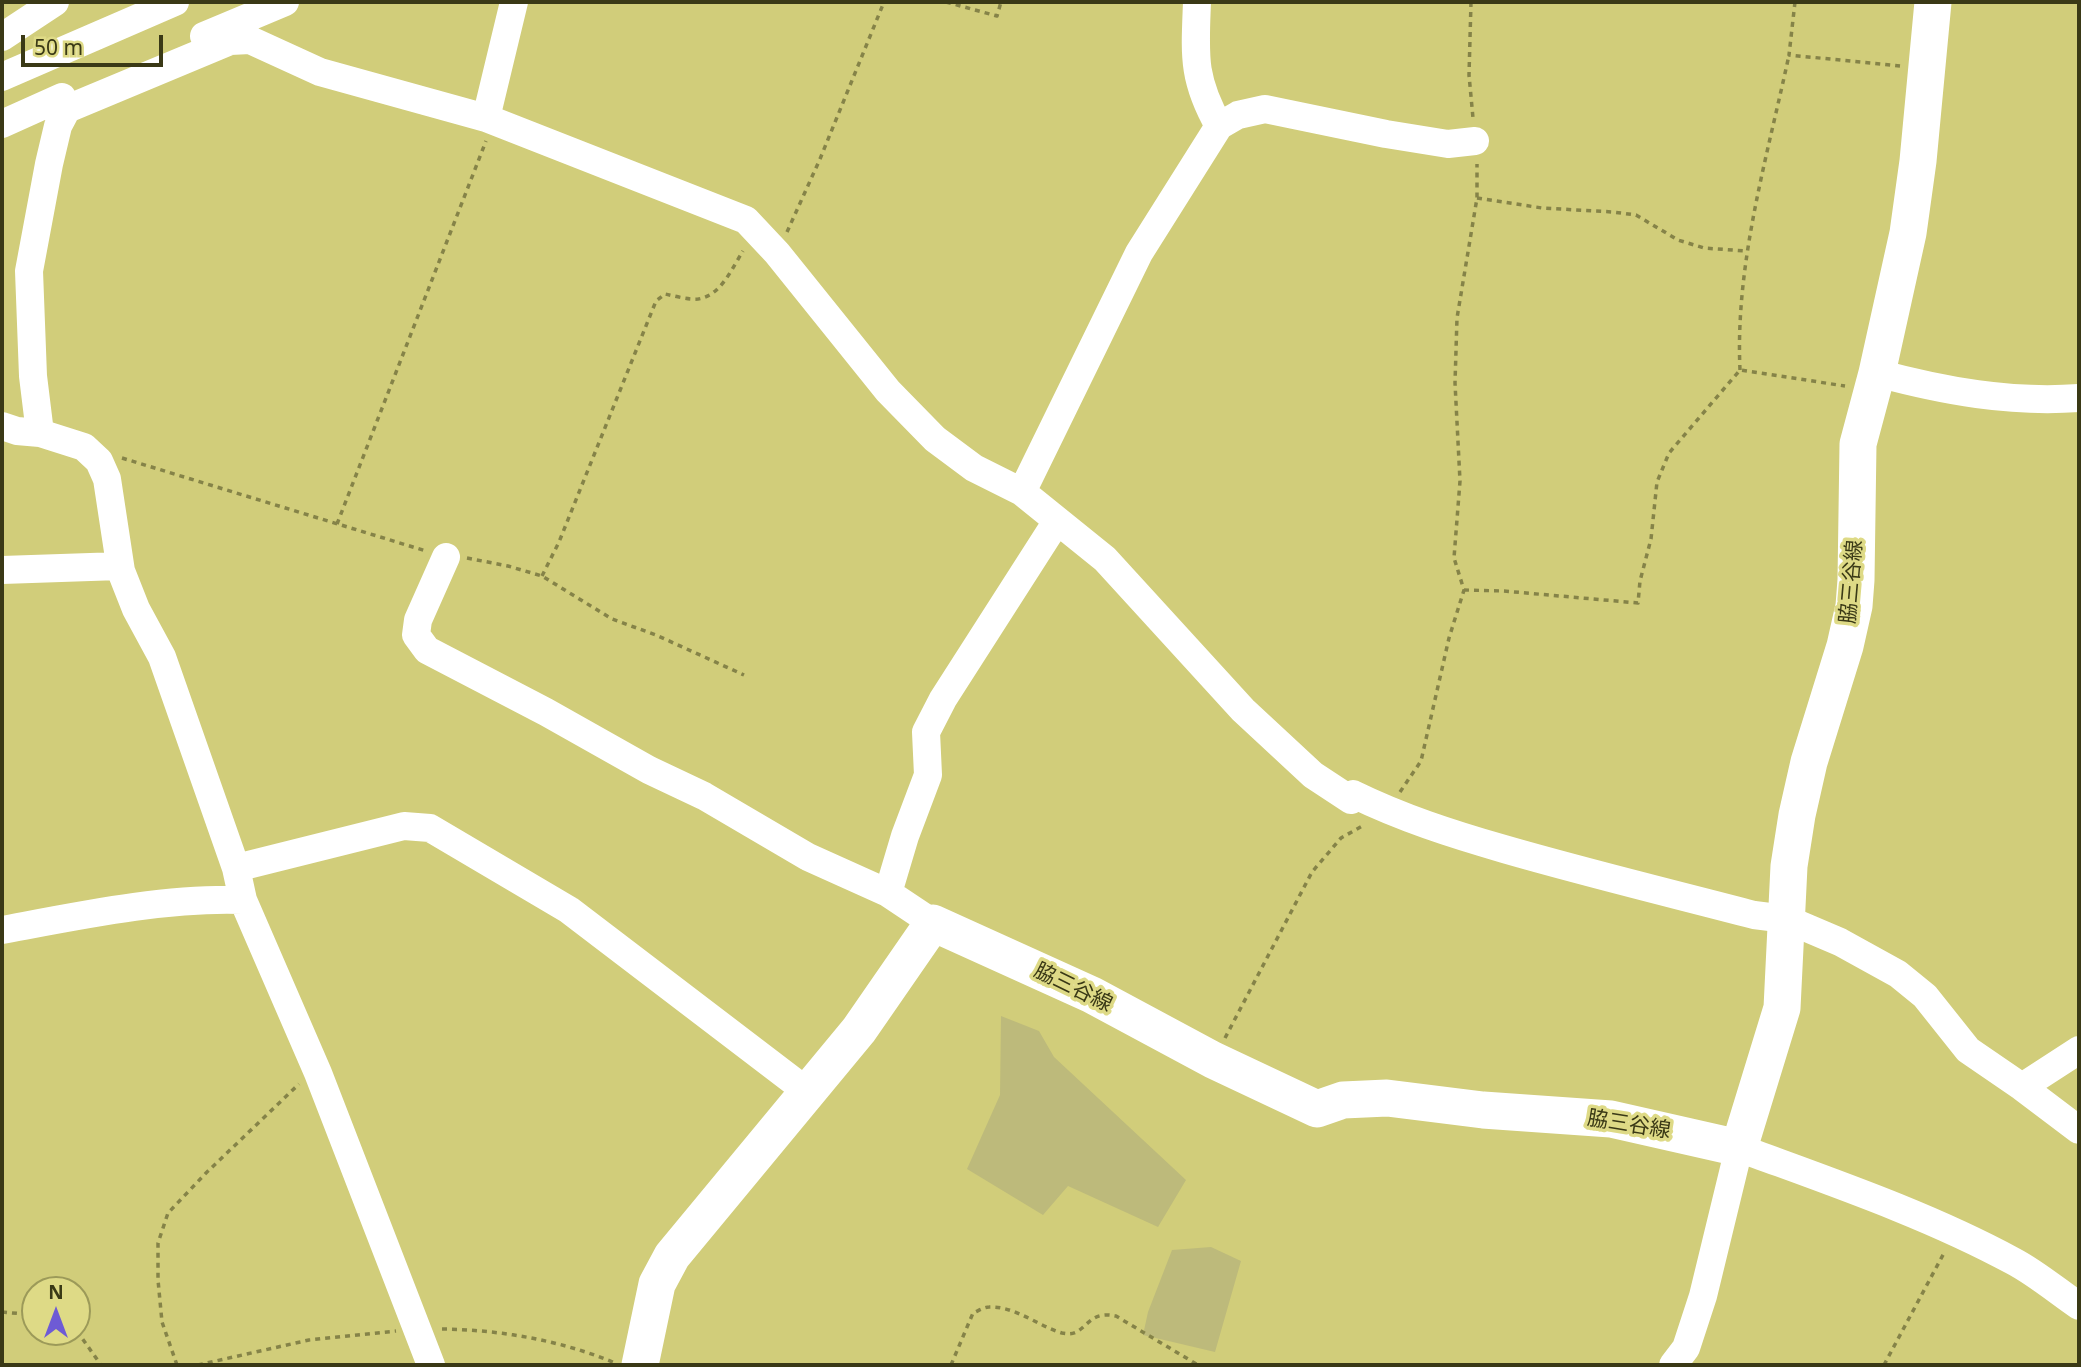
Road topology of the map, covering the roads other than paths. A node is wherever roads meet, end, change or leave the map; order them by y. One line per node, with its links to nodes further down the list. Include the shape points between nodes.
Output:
1 (55, 2): 7 (street)
2 (175, 2): 8 (street)
3 (285, 2): 9 (street)
4 (514, 2): 10 (street)
5 (1197, 2): 12 (street, via 1195,60 1204,100)
6 (1933, 2): 14 (main road, 脇三谷線, via 1908,233)
7 (2, 37)
8 (2, 76)
9 (64, 103): 10 (street, via 230,41 250,40 320,72); 11 (street); 17 (street, via 29,271)
10 (490, 120): 18 (street, via 746,220 887,391 935,439 974,468)
11 (2, 124)
12 (1219, 126): 13 (street, via 1238,115 1265,109 1448,144); 18 (street, via 1139,253)
13 (1475, 141)
14 (1874, 383): 15 (street, via 2019,400); 26 (main road, 脇三谷線, via 1858,444 1854,606 1797,815)
15 (2079, 398)
16 (2, 426): 17 (street)
17 (40, 433): 21 (street, via 84,447 99,461 107,479)
18 (1022, 492): 19 (street)
19 (1057, 521): 24 (street, via 926,732 928,775); 26 (street, via 1105,559 1243,710 1314,775 1351,800 1353,794 1436,829 1562,866)
20 (446, 557): 24 (street, via 418,620 416,635 427,650 704,796 808,857)
21 (120, 566): 22 (street); 23 (street, via 136,610 162,657)
22 (2, 570)
23 (236, 868): 25 (street); 31 (street, via 404,826 429,828 569,911)
24 (888, 893): 27 (street)
25 (243, 900): 28 (street, via 165,903); 35 (street, via 316,1068)
26 (1786, 919): 30 (street, via 1898,974 1925,996 1968,1050); 33 (main road, 脇三谷線, via 1782,1008)
27 (933, 923): 31 (main road); 33 (main road, 脇三谷線, via 1092,995 1317,1109 1343,1100 1387,1098 1611,1119)
28 (2, 930)
29 (2079, 1050): 30 (street)
30 (2022, 1087): 32 (street)
31 (809, 1093): 36 (main road, via 672,1256 657,1284)
32 (2079, 1130)
33 (1739, 1148): 34 (street, via 1955,1233 2015,1262); 37 (street, via 1703,1296 1686,1348)
34 (2079, 1306)
35 (431, 1365)
36 (640, 1365)
37 (1672, 1365)

